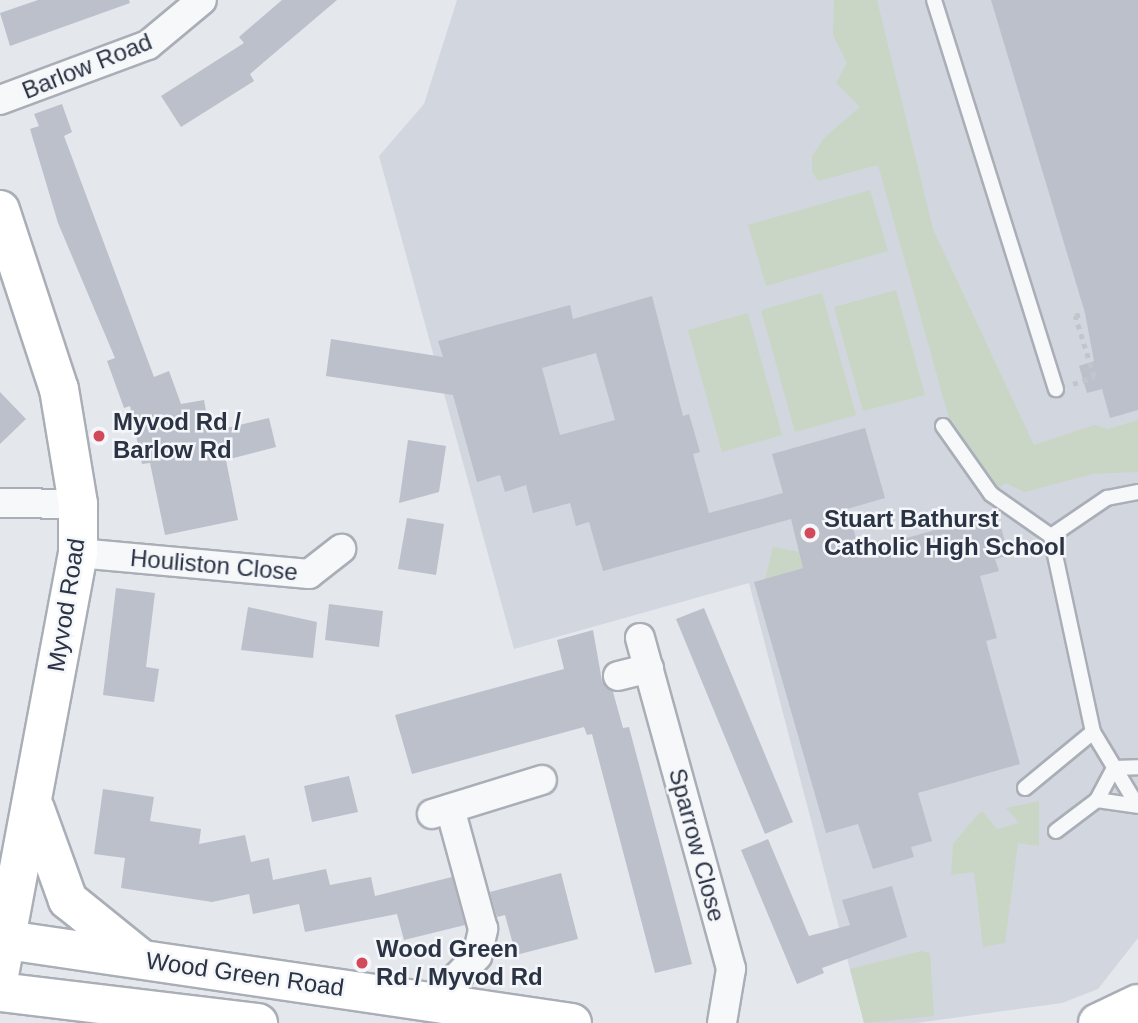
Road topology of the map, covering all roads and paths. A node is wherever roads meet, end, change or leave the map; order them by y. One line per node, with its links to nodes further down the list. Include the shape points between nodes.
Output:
1 (202, 0): 3 (street, Barlow Road, via 148,45)
2 (934, 0): 6 (lane)
3 (0, 100)
4 (0, 210): 10 (main road, Myvod Road, via 59,389)
5 (1086, 313): 6 (path, via 1075,316 1094,377)
6 (1056, 389)
7 (943, 426): 11 (lane, via 992,494)
8 (1138, 492): 11 (lane, via 1107,498)
9 (0, 503): 10 (street)
10 (78, 504): 13 (main road, Myvod Road)
11 (1051, 536): 17 (lane)
12 (341, 549): 13 (street, Houliston Close, via 309,574)
13 (78, 553): 22 (main road, Myvod Road)
14 (640, 638): 15 (street, Sparrow Close)
15 (649, 668): 16 (street); 33 (street, Sparrow Close, via 731,969)
16 (618, 676)
17 (1093, 732): 19 (lane); 21 (lane)
18 (1138, 767): 19 (lane)
19 (1114, 768): 23 (lane); 24 (lane)
20 (542, 780): 29 (street, via 441,811 483,929 477,956 458,976)
21 (1025, 788)
22 (33, 800): 26 (main road, Myvod Road); 27 (main road, Myvod Road, via 41,838 68,900)
23 (1097, 800): 24 (lane); 25 (lane)
24 (1137, 806)
25 (1056, 831)
26 (2, 949): 27 (main road, Wood Green Road)
27 (139, 958): 29 (main road, Wood Green Road)
28 (0, 992): 31 (main road, Wood Green Road)
29 (449, 1004): 32 (main road, Wood Green Road)
30 (1138, 1004): 34 (main road)
31 (258, 1023)
32 (572, 1023)
33 (722, 1023)
34 (1098, 1023)

